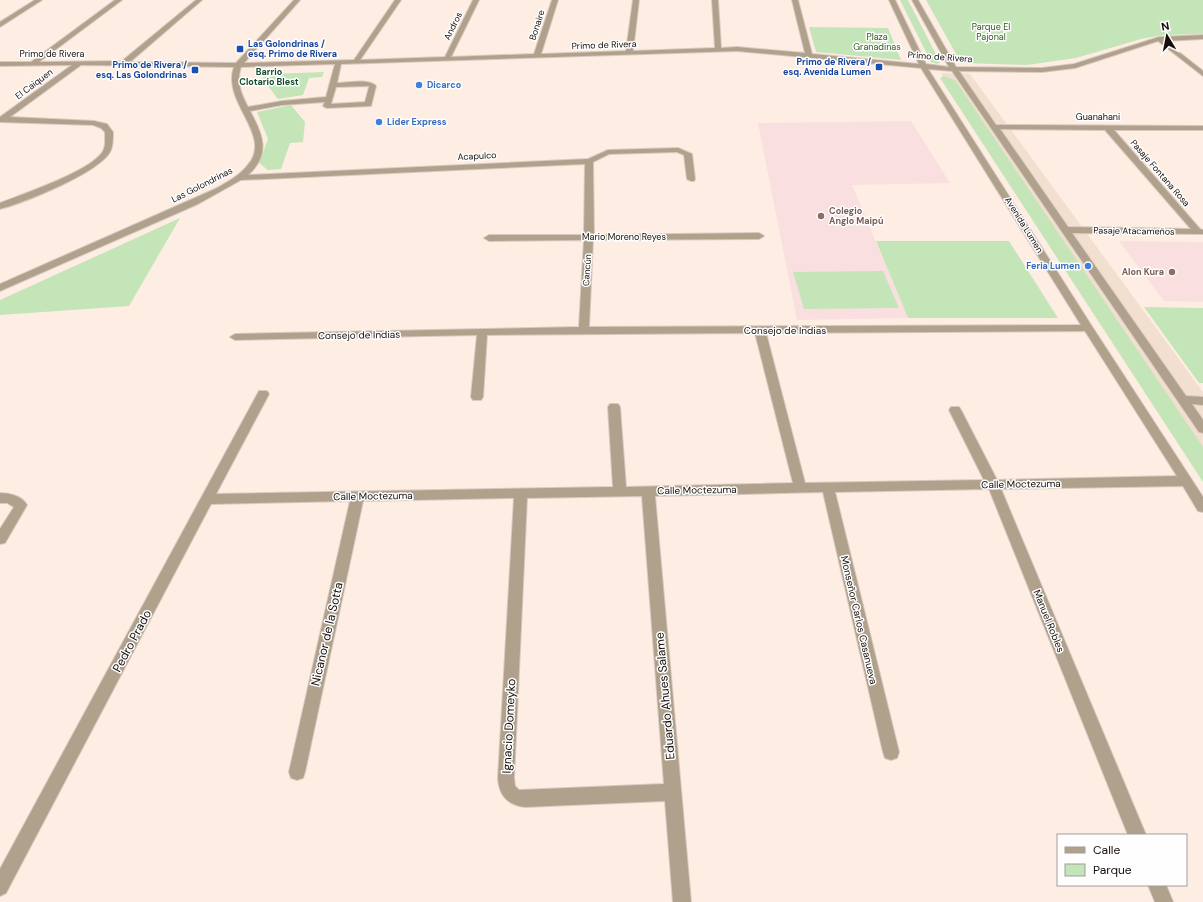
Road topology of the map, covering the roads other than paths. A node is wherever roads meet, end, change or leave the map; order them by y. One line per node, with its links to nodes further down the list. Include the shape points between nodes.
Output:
1 (39, 0): 13 (street)
2 (119, 0): 23 (street)
3 (199, 0): 25 (street)
4 (298, 0): 27 (street)
5 (398, 0): 21 (street)
6 (476, 0): 20 (street, Andros)
7 (555, 0): 19 (street, Bonaire)
8 (636, 0): 17 (street)
9 (715, 0): 16 (street)
10 (795, 0): 18 (street)
11 (892, 0): 28 (street, Avenida Lumen)
12 (915, 0): 29 (street)
13 (0, 26)
14 (1203, 37): 15 (street, Primo de Rivera)
15 (1159, 39): 29 (street, Primo de Rivera, via 1092,62 1063,68); 30 (street)
16 (718, 49): 17 (street, Primo de Rivera); 18 (street, Primo de Rivera)
17 (629, 53): 19 (street, Primo de Rivera)
18 (810, 55): 28 (street, Primo de Rivera)
19 (537, 56): 20 (street, Primo de Rivera)
20 (447, 59): 21 (street, Primo de Rivera)
21 (356, 61): 22 (street, Primo de Rivera)
22 (340, 62): 27 (street, Primo de Rivera); 31 (street)
23 (33, 63): 24 (street, Primo de Rivera); 26 (street, Primo de Rivera)
24 (79, 63): 25 (street, Primo de Rivera); 34 (street, El Caiquen)
25 (124, 63): 27 (street, Primo de Rivera)
26 (0, 64)
27 (238, 65): 33 (street, Las Golondrinas, via 234,74 235,86)
28 (923, 66): 29 (street, Primo de Rivera); 50 (street, Avenida Lumen)
29 (954, 69): 35 (street)
30 (1203, 74)
31 (334, 85): 32 (street); 32 (street, via 373,86 368,104 327,106)
32 (329, 99): 33 (street, via 282,102)
33 (245, 110): 41 (street, Las Golondrinas, via 259,138 260,147 258,158)
34 (1, 120): 43 (street, via 94,123 104,126 109,132 109,142 98,161 80,172)
35 (994, 127): 36 (street, Guanahani); 44 (street)
36 (1107, 128): 37 (street, Guanahani); 45 (street, Pasaje Fontana Rosa)
37 (1192, 128): 38 (street, Guanahani); 39 (street)
38 (1203, 128)
39 (1203, 138)
40 (589, 161): 41 (street, Acapulco); 42 (street, Acapulco, via 608,152 678,150 688,154); 47 (street, Cancún)
41 (239, 178): 49 (street, Las Golondrinas, via 197,200)
42 (691, 179)
43 (0, 206)
44 (1065, 230): 45 (street, Pasaje Atacameños); 57 (street)
45 (1200, 232)
46 (759, 236): 47 (street, Mario Moreno Reyes)
47 (589, 237): 48 (street, Mario Moreno Reyes); 51 (street, Cancún)
48 (489, 238)
49 (0, 288)
50 (1088, 328): 52 (street, Consejo de Indias); 62 (street, Avenida Lumen)
51 (584, 330): 52 (street, Consejo de Indias); 53 (street, Consejo de Indias)
52 (760, 330): 64 (street)
53 (482, 333): 54 (street, Consejo de Indias); 56 (street)
54 (236, 337)
55 (263, 394): 71 (street, Pedro Prado)
56 (477, 397)
57 (1183, 400): 58 (street); 61 (street)
58 (1203, 401)
59 (614, 407): 67 (street)
60 (956, 410): 63 (street, Manuel Robles)
61 (1203, 429)
62 (1187, 481): 63 (street, Calle Moctezuma); 72 (street, Avenida Lumen)
63 (993, 485): 65 (street, Calle Moctezuma); 77 (street, Manuel Robles)
64 (800, 488): 65 (street, Calle Moctezuma); 66 (street, Calle Moctezuma)
65 (828, 488): 74 (street, Monseñor Carlos Casanueva)
66 (648, 490): 67 (street, Calle Moctezuma); 76 (street, Eduardo Ahues Salame)
67 (620, 492): 68 (street, Calle Moctezuma)
68 (521, 493): 69 (street, Calle Moctezuma); 76 (street, Ignacio Domeyko, via 506,787 510,794 525,799)
69 (358, 496): 71 (street, Calle Moctezuma); 75 (street, Nicanor de la Sotta)
70 (0, 498): 73 (street, via 9,498 21,505)
71 (208, 499): 79 (street, Pedro Prado)
72 (1203, 507)
73 (0, 539)
74 (891, 752)
75 (297, 772)
76 (673, 792): 80 (street, Eduardo Ahues Salame)
77 (1137, 834)
78 (1157, 886): 81 (street)
79 (0, 887)
80 (682, 902)
81 (1164, 902)

